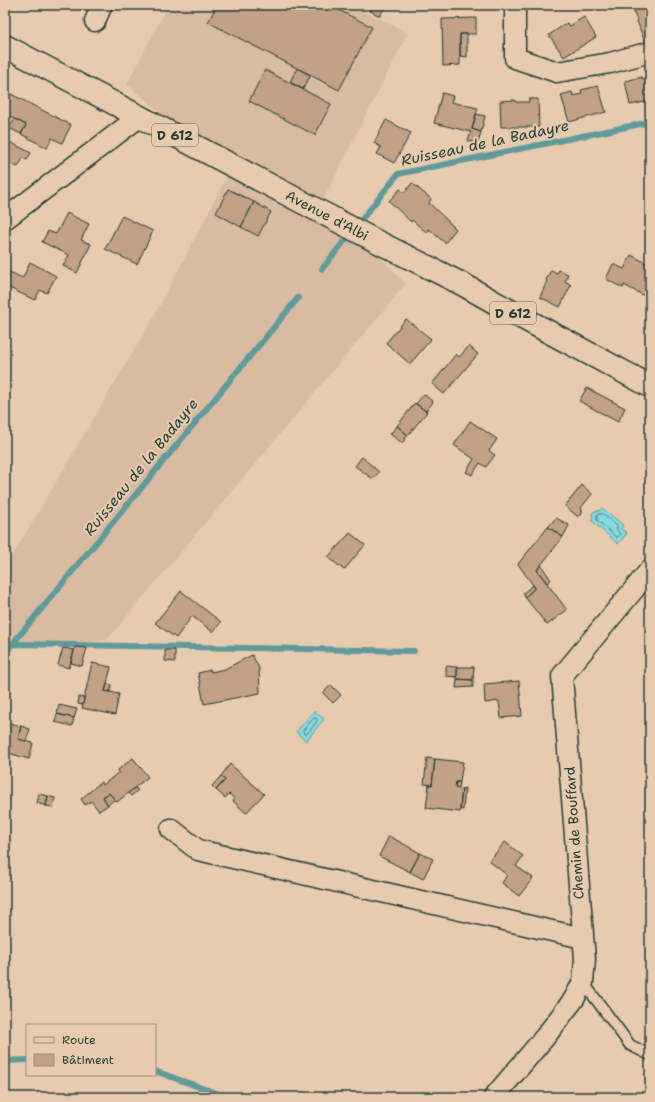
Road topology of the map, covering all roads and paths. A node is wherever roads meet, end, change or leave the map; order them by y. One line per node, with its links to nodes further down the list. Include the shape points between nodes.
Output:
1 (515, 5): 3 (street, via 515,58 557,72 610,63)
2 (5, 46): 4 (main road, Avenue d'Albi / D 612)
3 (650, 52)
4 (139, 117): 5 (street); 6 (main road, Avenue d'Albi / D 612, via 462,284)
5 (5, 219)
6 (650, 386)
7 (650, 570): 9 (street, Chemin de Bouffard, via 562,676)
8 (171, 829): 9 (street, via 198,850 574,936)
9 (582, 935): 10 (street, Chemin de Bouffard, via 585,959)
10 (582, 982): 11 (lane, via 630,1045); 12 (street, Chemin de Bouffard, via 574,1000 560,1020)
11 (650, 1055)
12 (494, 1097)

